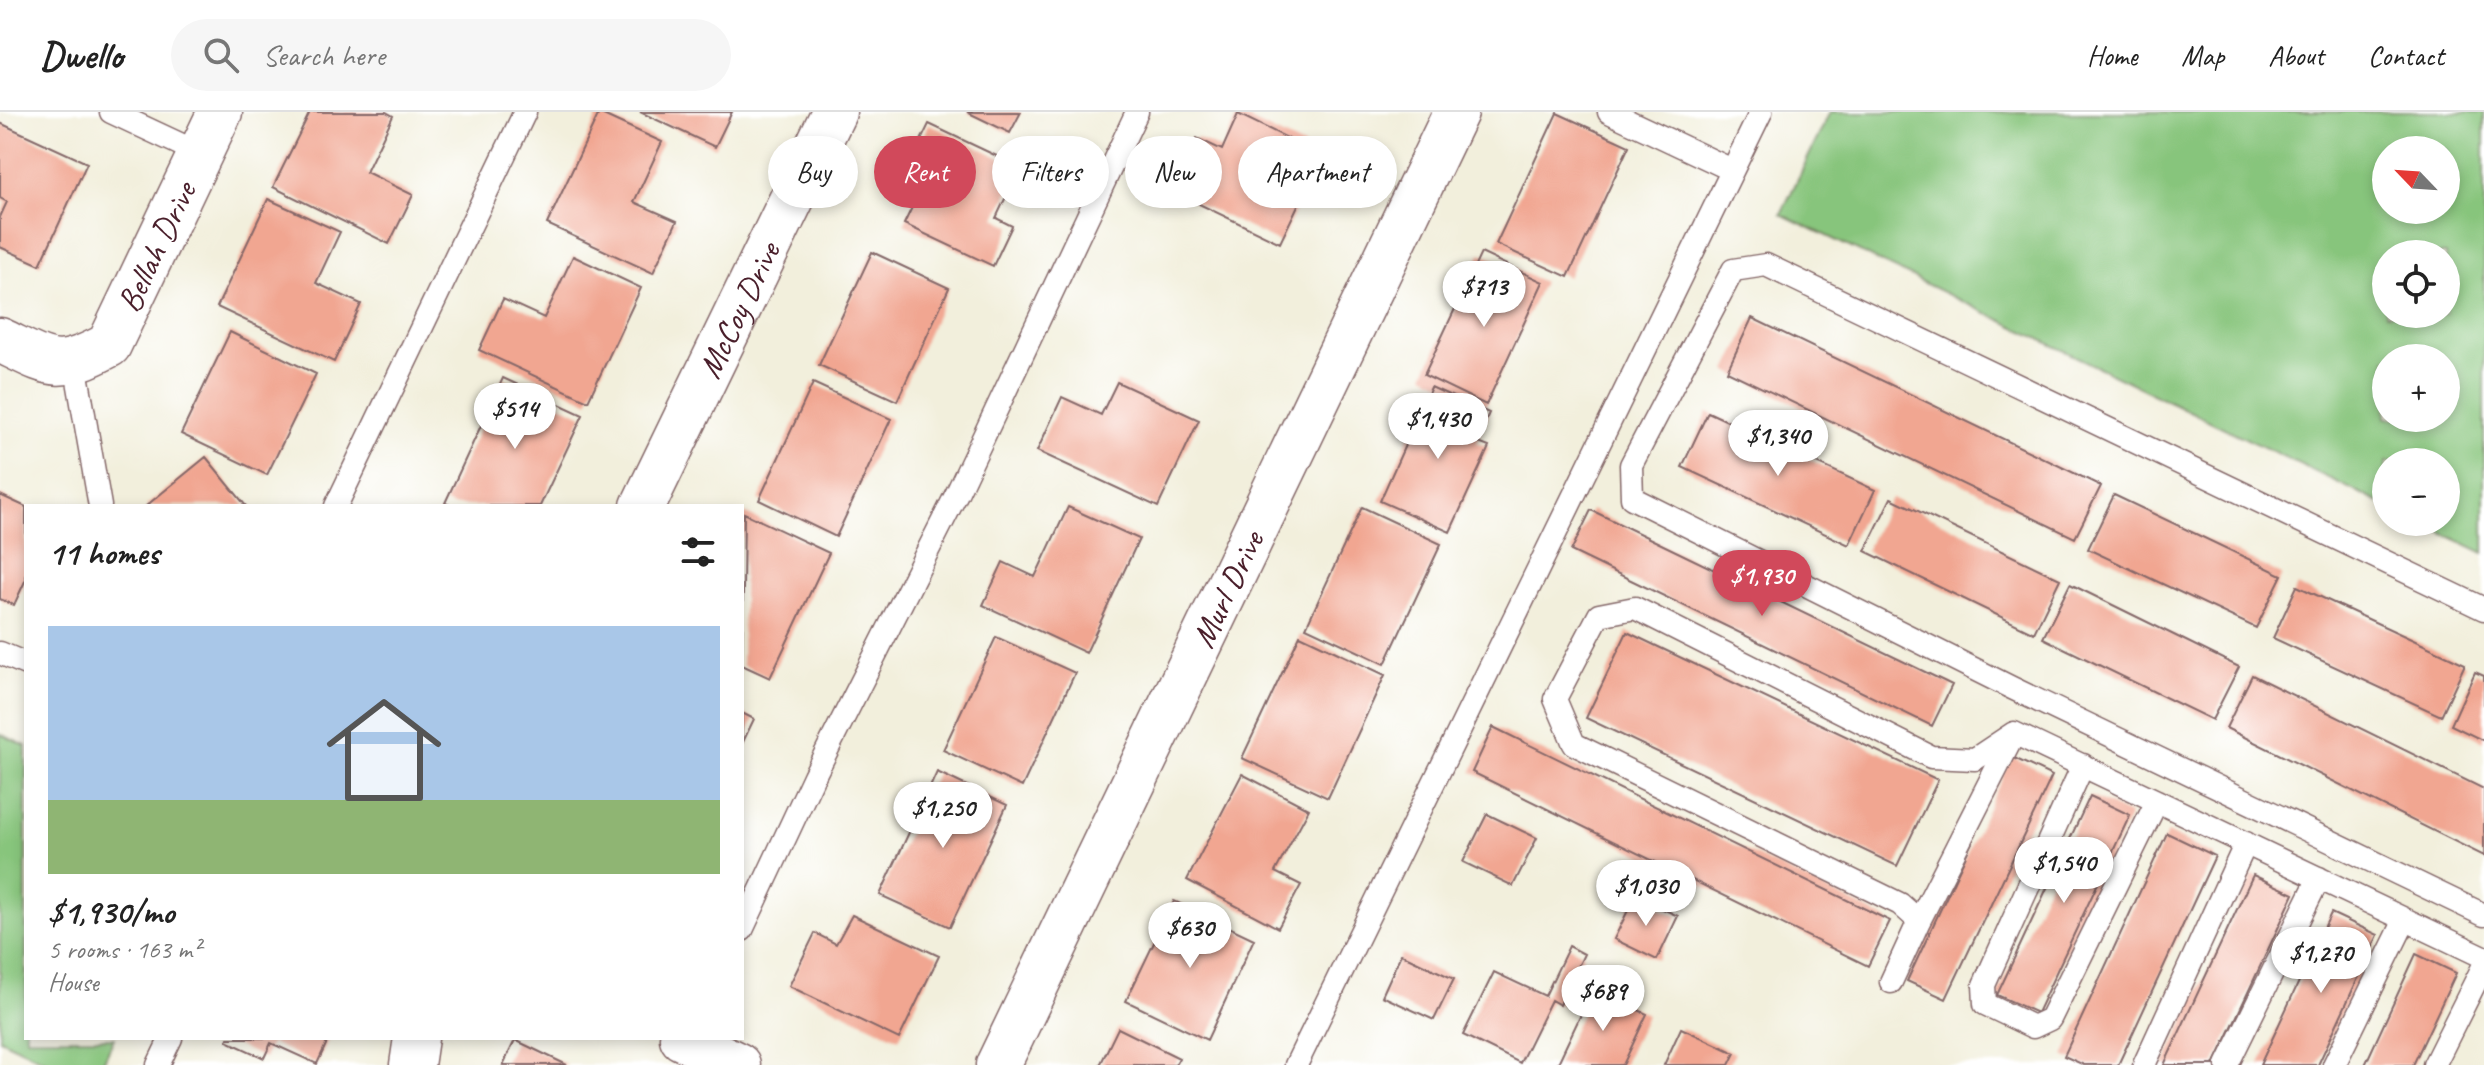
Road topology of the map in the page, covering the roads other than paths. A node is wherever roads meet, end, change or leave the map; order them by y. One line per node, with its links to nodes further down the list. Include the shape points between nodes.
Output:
1 (111, 112): 9 (lane)
2 (220, 112): 9 (street, Bellah Drive)
3 (525, 112): 14 (lane)
4 (834, 112): 15 (street, McCoy Drive)
5 (1137, 112): 27 (lane)
6 (1456, 112): 37 (street, Murl Drive)
7 (1609, 112): 10 (lane)
8 (1761, 112): 10 (lane)
9 (201, 154): 12 (street, Bellah Drive, via 109,345)
10 (1732, 170): 38 (lane)
11 (0, 340): 12 (street, via 45,362)
12 (75, 363): 13 (lane)
13 (100, 504)
14 (337, 504)
15 (644, 504)
16 (2484, 609): 24 (lane, via 1766,265 1733,270 1631,465 1632,498)
17 (0, 653): 18 (lane)
18 (24, 663)
19 (2014, 733): 20 (lane); 26 (lane); 26 (lane, via 1975,759 1931,757 1635,608 1599,615 1555,699 1574,744 1900,904)
20 (2083, 765): 21 (lane); 21 (lane, via 1984,985 1985,1004 2033,1027 2050,1019)
21 (2157, 801): 22 (lane)
22 (2246, 843): 23 (lane); 39 (lane)
23 (2319, 878): 25 (lane); 40 (lane)
24 (2484, 915)
25 (2405, 920): 28 (lane); 41 (lane)
26 (1919, 921): 30 (lane)
27 (744, 926)
28 (2484, 957)
29 (2484, 965): 42 (lane)
30 (1891, 982)
31 (170, 1040): 34 (lane)
32 (416, 1040): 35 (street)
33 (686, 1045): 36 (street)
34 (158, 1065)
35 (412, 1065)
36 (738, 1065)
37 (998, 1065)
38 (1296, 1065)
39 (2144, 1065)
40 (2227, 1065)
41 (2334, 1065)
42 (2434, 1065)

